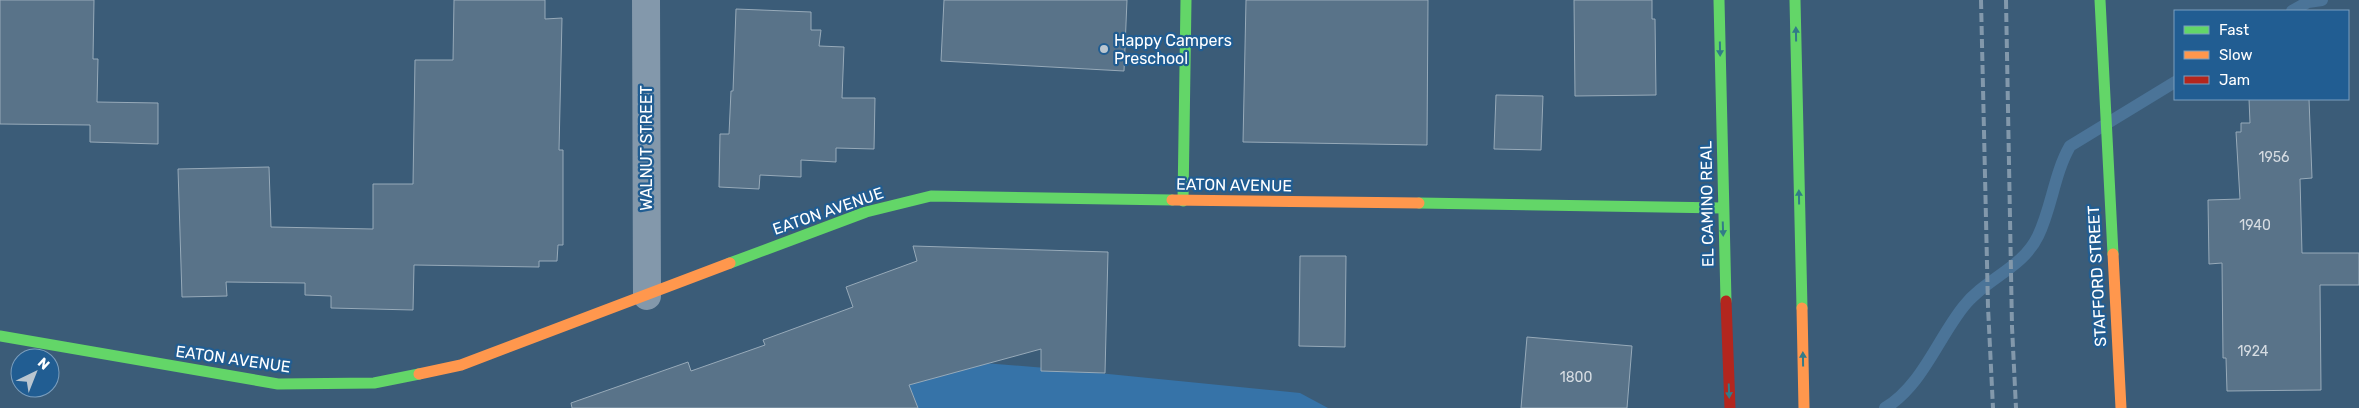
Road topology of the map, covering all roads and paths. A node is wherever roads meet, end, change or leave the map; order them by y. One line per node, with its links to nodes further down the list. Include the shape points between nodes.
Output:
1 (646, 0): 8 (street, WALNUT STREET)
2 (1186, 0): 6 (street)
3 (1720, 0): 7 (street, EL CAMINO REAL, one-way to 7)
4 (1795, 0): 11 (street, one-way to 4)
5 (2100, 0): 12 (street, STAFFORD STREET)
6 (1182, 201): 7 (street, EATON AVENUE); 8 (street, EATON AVENUE, via 931,196 866,212)
7 (1722, 208): 10 (street, EL CAMINO REAL, one-way to 10)
8 (647, 296): 9 (street, EATON AVENUE, via 461,365 374,383 278,384)
9 (0, 336)
10 (1730, 408)
11 (1804, 408)
12 (2121, 408)

